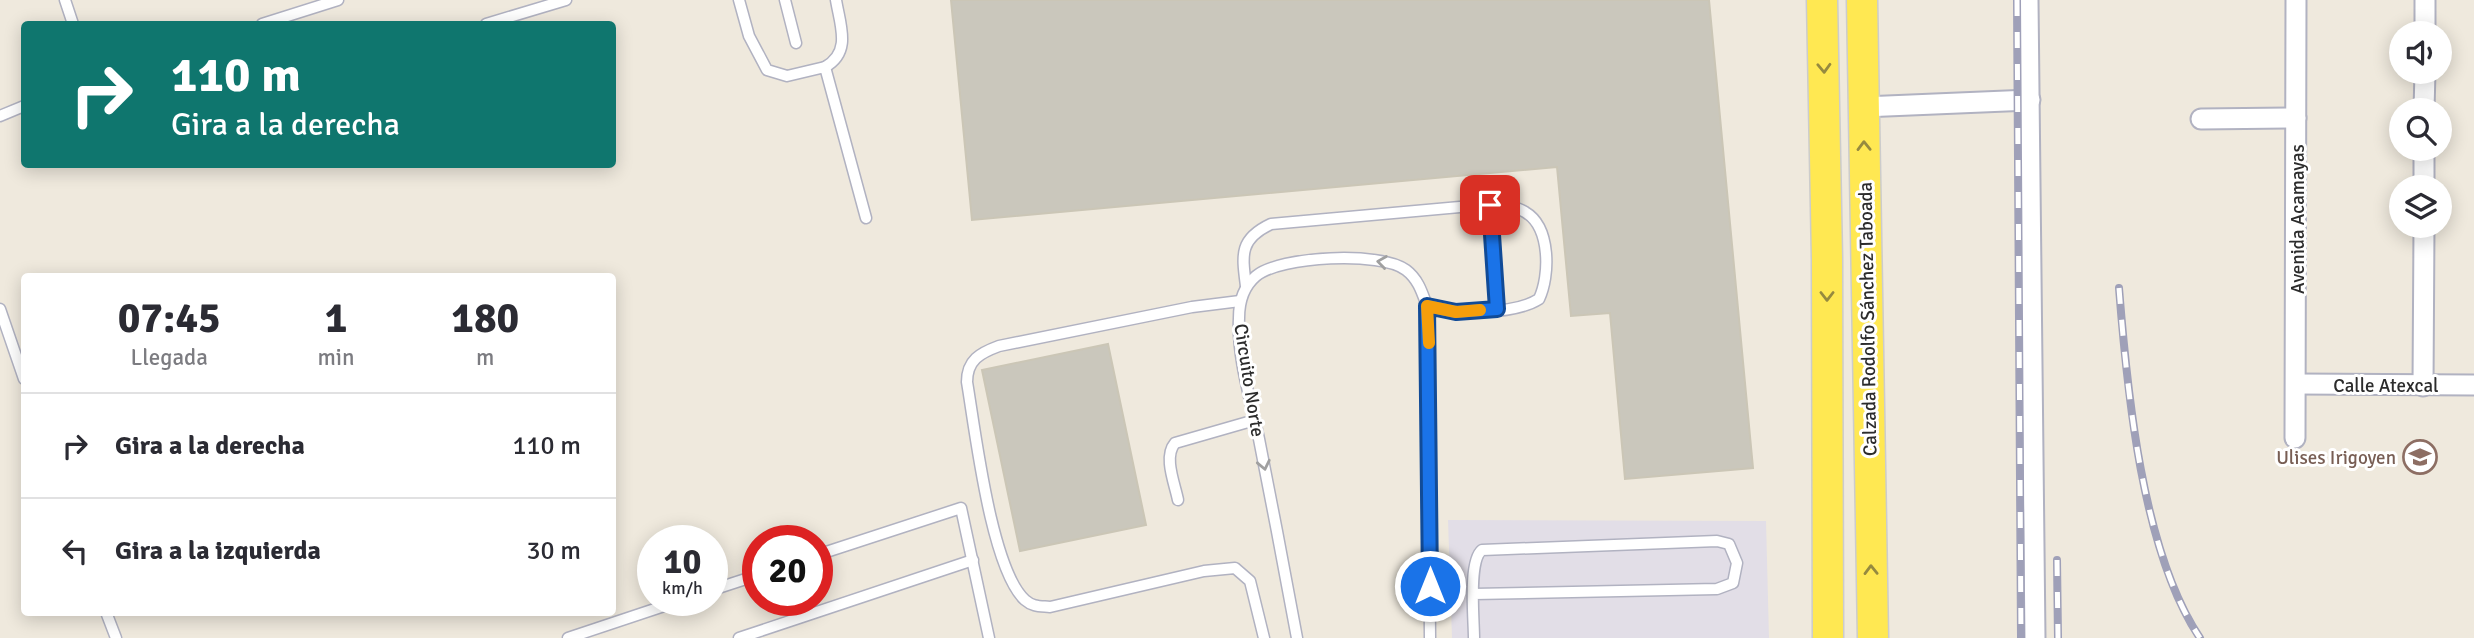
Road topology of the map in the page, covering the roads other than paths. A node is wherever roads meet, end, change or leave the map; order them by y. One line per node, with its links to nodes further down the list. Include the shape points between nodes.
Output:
1 (65, 0): 12 (lane)
2 (338, 0): 13 (lane)
3 (566, 0): 14 (lane)
4 (739, 0): 17 (lane, via 749,36 767,70 787,76)
5 (785, 0): 16 (lane)
6 (836, 0): 17 (lane, via 843,49)
7 (1822, 0): 52 (main road, Calzada Rodolfo Sánchez Taboada, one-way to 52)
8 (1862, 0): 20 (main road, Calzada Rodolfo Sánchez Taboada)
9 (2028, 0): 18 (street)
10 (2296, 0): 22 (street, Avenida Acamayas)
11 (2425, 0): 15 (street)
12 (72, 21)
13 (272, 21)
14 (496, 21)
15 (2425, 21)
16 (796, 43)
17 (825, 67): 25 (lane)
18 (2030, 100): 20 (street); 54 (street)
19 (21, 107): 21 (lane)
20 (1863, 107): 53 (main road, Calzada Rodolfo Sánchez Taboada, one-way to 20)
21 (0, 116)
22 (2296, 118): 23 (street); 33 (street, Avenida Acamayas)
23 (2201, 119)
24 (1490, 205): 27 (lane, via 1271,224 1249,237 1244,250); 31 (lane); 31 (lane, via 1523,210 1532,216 1541,234 1546,269 1539,299 1530,305)
25 (866, 218)
26 (2424, 238): 35 (street)
27 (1246, 286): 28 (lane, Circuito Norte); 29 (lane, one-way to 27, via 1415,278 1391,262 1343,258 1293,263 1258,274)
28 (1240, 301): 36 (lane, Circuito Norte, via 1242,355); 48 (lane, via 999,346 974,359 967,382 996,537 1005,567 1024,599 1034,606 1050,607 1204,571 1236,568 1250,582)
29 (1427, 306): 31 (lane, via 1456,312); 50 (lane)
30 (0, 309): 32 (lane)
31 (1497, 309)
32 (21, 370)
33 (2297, 384): 35 (street, Calle Atexcal); 37 (street, Avenida Acamayas)
34 (2474, 385): 35 (street, Calle Atexcal)
35 (2423, 386)
36 (1255, 420): 38 (lane, via 1171,447); 49 (lane, Circuito Norte, one-way to 49)
37 (2295, 438)
38 (1178, 500)
39 (833, 550): 40 (lane, via 961,508)
40 (972, 560): 46 (lane); 47 (lane)
41 (1474, 594): 41 (lane, via 1717,589 1733,583 1737,563 1729,544 1717,541 1488,548 1476,559); 51 (lane)
42 (637, 615): 45 (lane)
43 (108, 616): 44 (lane)
44 (116, 638)
45 (568, 638)
46 (739, 638)
47 (989, 638)
48 (1264, 638)
49 (1297, 638)
50 (1430, 638)
51 (1475, 638)
52 (1828, 638)
53 (1872, 638)
54 (2035, 638)

